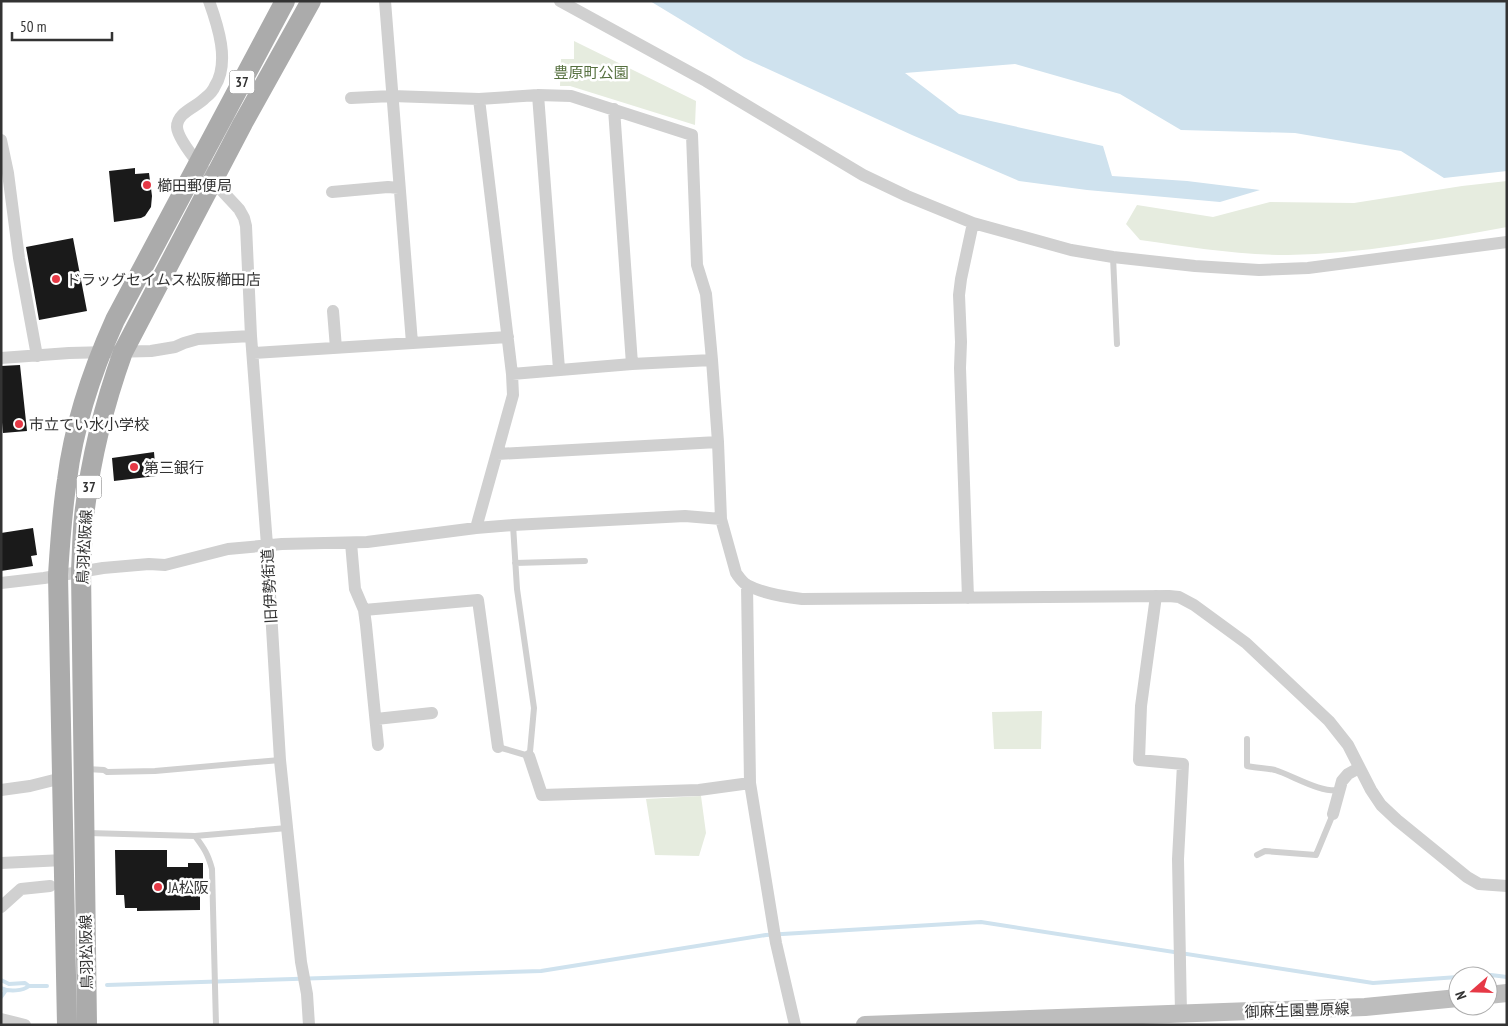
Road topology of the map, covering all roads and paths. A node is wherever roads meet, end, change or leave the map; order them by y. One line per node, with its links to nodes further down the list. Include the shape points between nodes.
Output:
1 (209, 1): 12 (street, 旧伊勢街道, via 217,26 220,71 210,93 183,114 177,125 179,134)
2 (285, 1): 12 (main road, 鳥羽松阪線 / 37)
3 (311, 1): 13 (main road, 鳥羽松阪線 / 37)
4 (384, 1): 7 (street)
5 (560, 1): 16 (street, via 722,90 864,175)
6 (538, 95): 9 (street); 10 (street, via 570,96); 32 (street)
7 (392, 96): 8 (street); 9 (street); 14 (street)
8 (351, 98)
9 (479, 99): 21 (street)
10 (614, 109): 30 (street, via 692,135 697,265 706,294); 31 (street)
11 (1, 140): 28 (street)
12 (198, 162): 13 (street, 旧伊勢街道); 26 (main road, 鳥羽松阪線 / 37)
13 (214, 180): 20 (street, 旧伊勢街道, via 239,209 246,226); 25 (main road, 鳥羽松阪線 / 37)
14 (399, 188): 15 (street); 22 (street)
15 (332, 192)
16 (973, 223): 18 (street, via 1071,250); 48 (street, via 959,295)
17 (1507, 242): 18 (street, via 1308,268 1259,270)
18 (1113, 257): 23 (lane)
19 (333, 312): 24 (street)
20 (251, 336): 25 (street, via 198,339 162,350); 27 (street, 旧伊勢街道)
21 (508, 337): 22 (street); 33 (street)
22 (412, 343): 24 (street)
23 (1117, 344)
24 (336, 348): 27 (street)
25 (124, 352): 26 (street); 43 (main road, 鳥羽松阪線 / 37, via 111,386 94,458 84,517)
26 (100, 353): 28 (street); 44 (main road, 鳥羽松阪線 / 37, via 71,457)
27 (253, 353): 40 (street, 旧伊勢街道)
28 (37, 356): 29 (street)
29 (1, 358)
30 (712, 360): 31 (street); 34 (street)
31 (632, 364): 32 (street)
32 (559, 369): 33 (street)
33 (512, 374): 35 (street, via 513,395)
34 (718, 442): 35 (street); 36 (street)
35 (497, 454): 38 (street)
36 (721, 519): 37 (street, via 685,516); 46 (street, via 736,573)
37 (513, 525): 38 (street); 42 (lane)
38 (476, 528): 39 (street)
39 (351, 543): 40 (street); 49 (street, via 355,589)
40 (267, 545): 43 (street, via 228,549 165,565); 56 (street, 旧伊勢街道)
41 (585, 561): 42 (lane)
42 (515, 563): 55 (lane, via 534,708)
43 (81, 570): 44 (street); 58 (main road, 鳥羽松阪線 / 37)
44 (58, 575): 45 (street); 59 (main road, 鳥羽松阪線 / 37)
45 (1, 583)
46 (747, 585): 48 (street, via 802,599); 60 (street)
47 (1156, 596): 48 (street); 57 (street, via 1186,600 1246,644 1329,721 1348,745); 74 (street, via 1141,706 1139,760 1183,764 1178,858)
48 (968, 598)
49 (364, 610): 51 (street); 54 (street, via 478,600)
50 (432, 713): 51 (street)
51 (376, 719): 53 (street)
52 (1247, 740): 62 (lane, via 1247,766 1275,770 1303,782)
53 (378, 745)
54 (498, 748): 55 (lane)
55 (529, 756): 60 (street, via 542,795 699,790)
56 (280, 760): 58 (lane, via 155,772); 64 (street, 旧伊勢街道)
57 (1359, 768): 62 (street, via 1348,774); 71 (street, via 1381,805 1467,877 1479,884)
58 (83, 769): 65 (main road, 鳥羽松阪線 / 37)
59 (62, 778): 61 (street); 68 (main road, 鳥羽松阪線 / 37)
60 (750, 783): 82 (street, via 773,926)
61 (1, 790)
62 (1340, 790): 63 (street)
63 (1333, 814): 67 (lane, via 1316,855 1264,851)
64 (287, 828): 66 (lane); 81 (street, 旧伊勢街道)
65 (84, 833): 66 (lane); 79 (main road, 鳥羽松阪線 / 37)
66 (195, 836): 80 (lane, via 209,857 212,869)
67 (1257, 855)
68 (64, 860): 69 (street); 78 (main road, 鳥羽松阪線 / 37)
69 (1, 863)
70 (50, 886): 72 (street, via 21,889)
71 (1507, 886)
72 (1, 907)
73 (1448, 999): 76 (main road, 御麻生園豊原線)
74 (1181, 1014): 76 (main road, 御麻生園豊原線); 83 (main road, 御麻生園豊原線)
75 (1, 1019): 77 (street)
76 (1201, 1019)
77 (25, 1025)
78 (67, 1025)
79 (87, 1025)
80 (216, 1025)
81 (309, 1025)
82 (795, 1025)
83 (865, 1025)

